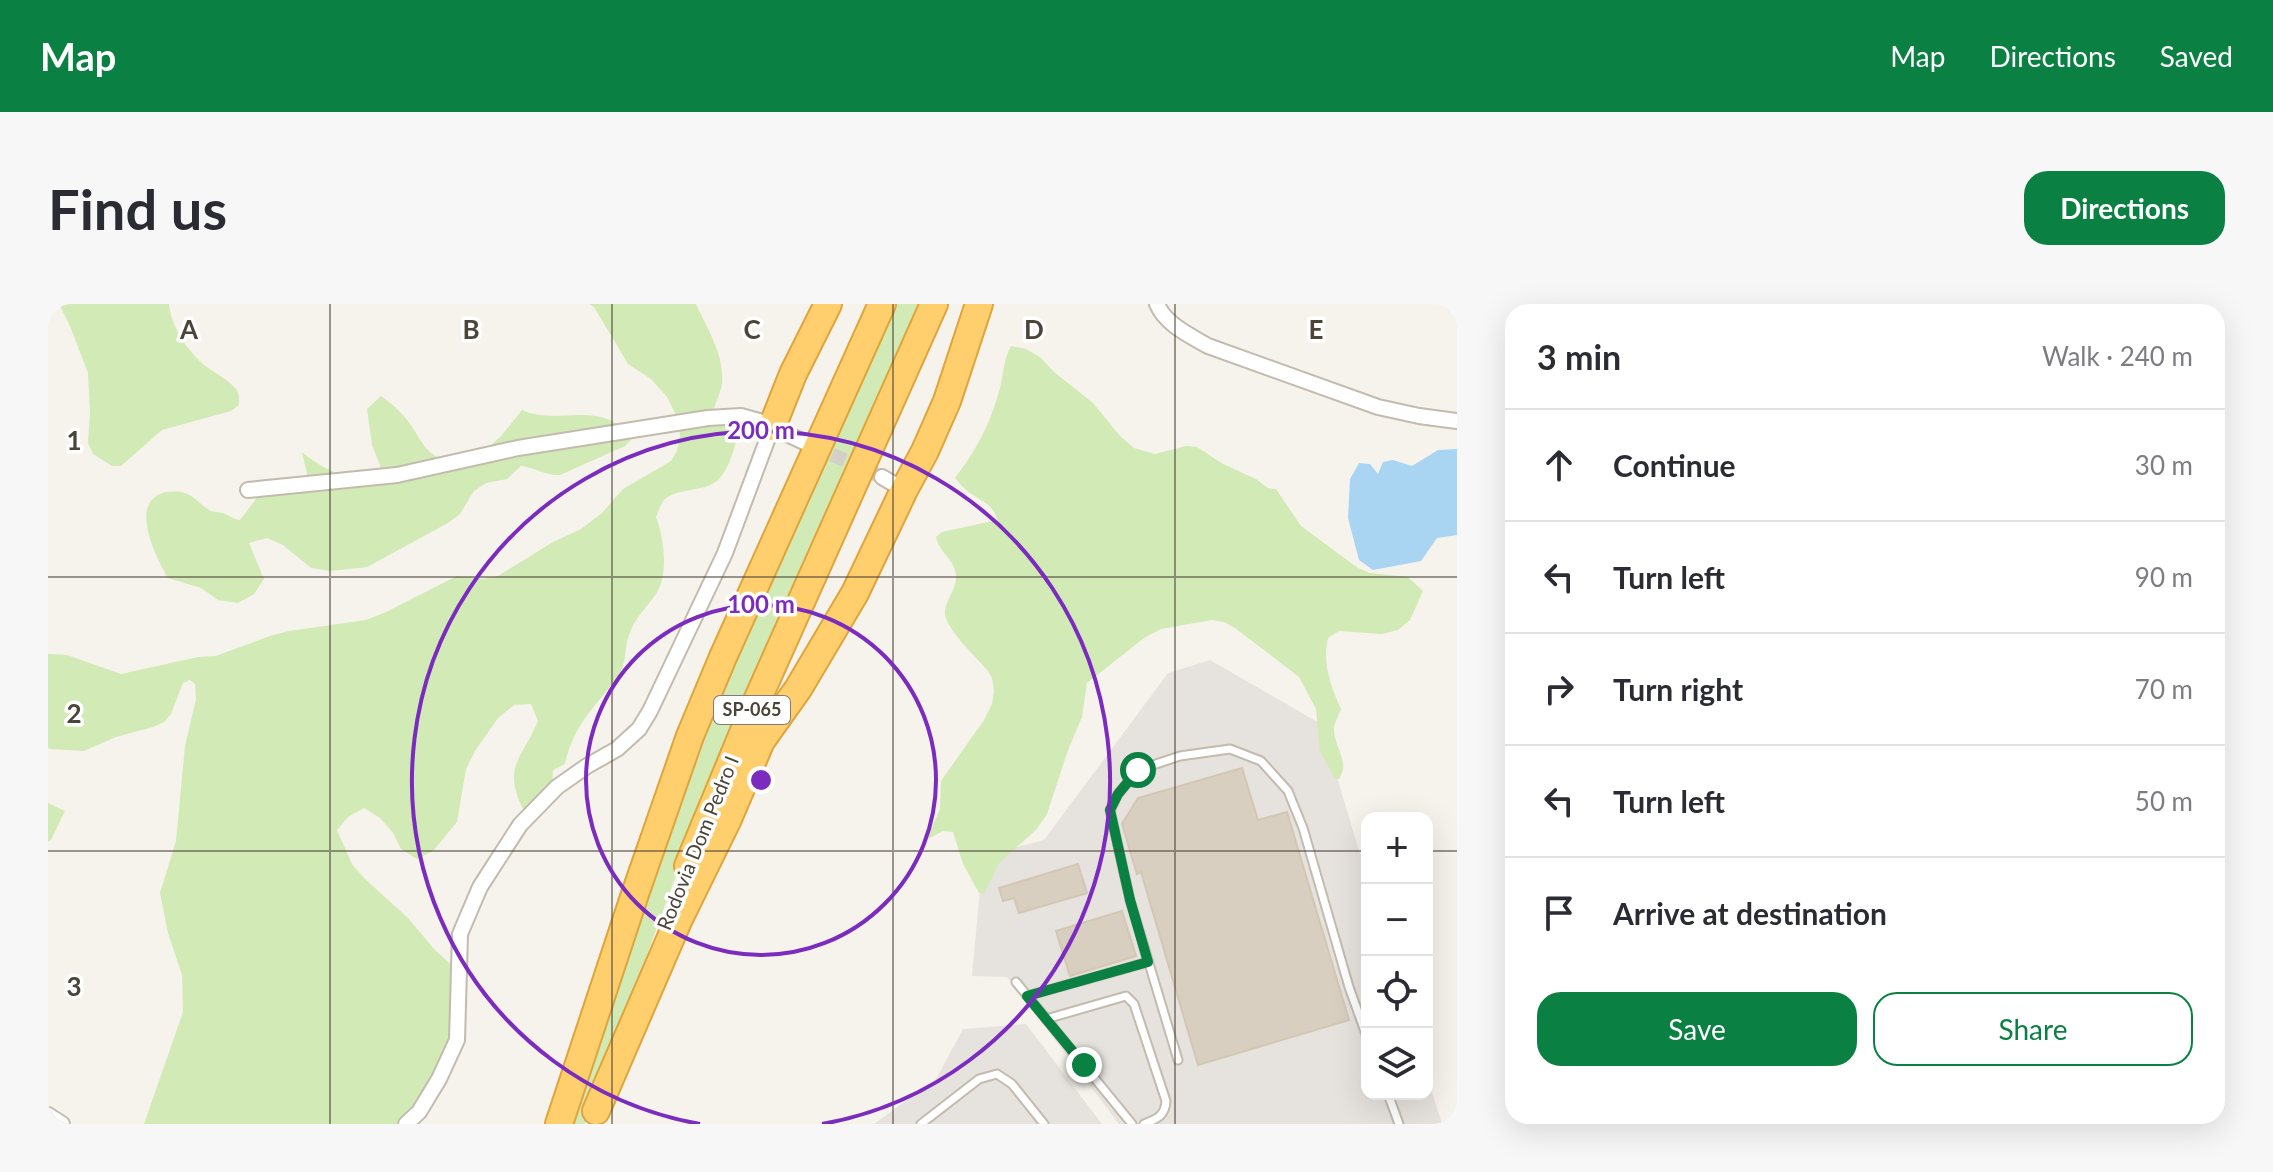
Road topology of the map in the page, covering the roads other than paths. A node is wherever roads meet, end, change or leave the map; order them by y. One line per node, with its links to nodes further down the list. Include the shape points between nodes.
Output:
1 (828, 304): 7 (highway)
2 (882, 304): 21 (highway, Rodovia Dom Pedro I / SP-065, via 690,736)
3 (934, 304): 18 (highway, Rodovia Dom Pedro I / SP-065, via 696,843)
4 (979, 304): 18 (highway, via 925,451 893,484 855,593 761,741)
5 (1157, 304): 6 (street, via 1161,314 1208,346 1378,407)
6 (1457, 421)
7 (772, 427): 8 (street); 9 (street, via 741,416 708,418 518,448 397,475); 20 (street, via 725,553 639,729 557,787 520,825 480,887 460,934 457,1040 419,1112)
8 (804, 442)
9 (248, 490)
10 (1148, 962): 12 (lane); 14 (lane, via 1110,810 1138,770 1180,756 1230,749 1261,761 1288,791); 15 (lane)
11 (1016, 982): 12 (lane)
12 (1027, 996): 13 (lane)
13 (1046, 1019): 24 (lane); 25 (lane, via 1126,996 1134,1004 1166,1101 1161,1117)
14 (1364, 1028)
15 (1178, 1060)
16 (1390, 1100): 26 (lane)
17 (48, 1115): 19 (street)
18 (594, 1118)
19 (62, 1124)
20 (406, 1124)
21 (559, 1124)
22 (921, 1124): 23 (lane, via 979,1079 997,1074 1012,1084)
23 (1044, 1124)
24 (1132, 1124)
25 (1144, 1124)
26 (1399, 1124)

